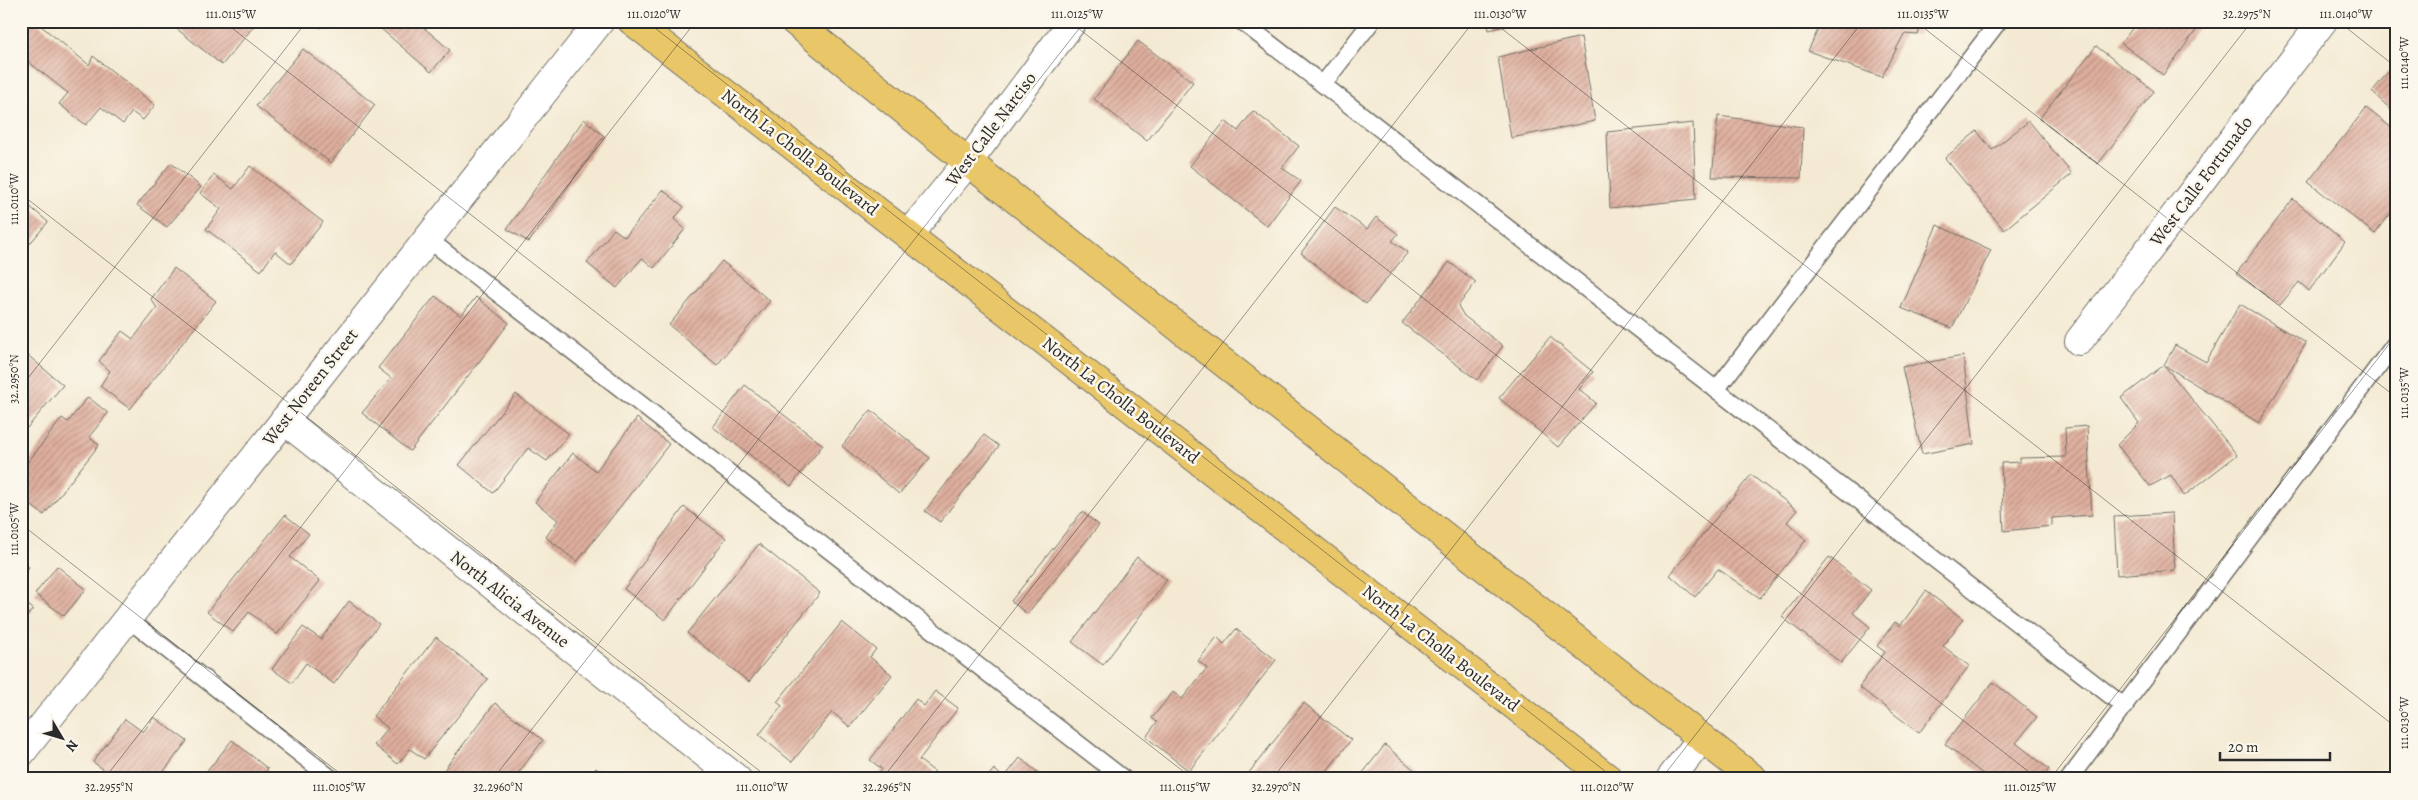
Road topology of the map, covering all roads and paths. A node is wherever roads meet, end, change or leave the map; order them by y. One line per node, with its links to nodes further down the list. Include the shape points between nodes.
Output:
1 (600, 21): 12 (street, West Noreen Street)
2 (632, 21): 11 (main road, North La Cholla Boulevard)
3 (794, 21): 10 (main road)
4 (1073, 21): 10 (street, West Calle Narciso)
5 (1242, 21): 9 (lane)
6 (1372, 21): 9 (lane)
7 (1999, 21): 15 (lane)
8 (2323, 21): 13 (street, West Calle Fortunado)
9 (1323, 84): 15 (lane)
10 (968, 162): 11 (street, West Calle Narciso); 19 (main road)
11 (908, 235): 24 (main road, North La Cholla Boulevard)
12 (428, 239): 16 (street, West Noreen Street); 23 (lane)
13 (2079, 341)
14 (2397, 341): 18 (lane)
15 (1716, 390): 18 (lane)
16 (284, 420): 17 (street, West Noreen Street); 22 (street, North Alicia Avenue)
17 (128, 619): 20 (street, West Noreen Street); 21 (lane)
18 (2124, 707): 27 (lane)
19 (1702, 738): 25 (street); 26 (main road)
20 (21, 753)
21 (332, 779)
22 (737, 779)
23 (1124, 779)
24 (1608, 779)
25 (1670, 779)
26 (1754, 779)
27 (2069, 779)

